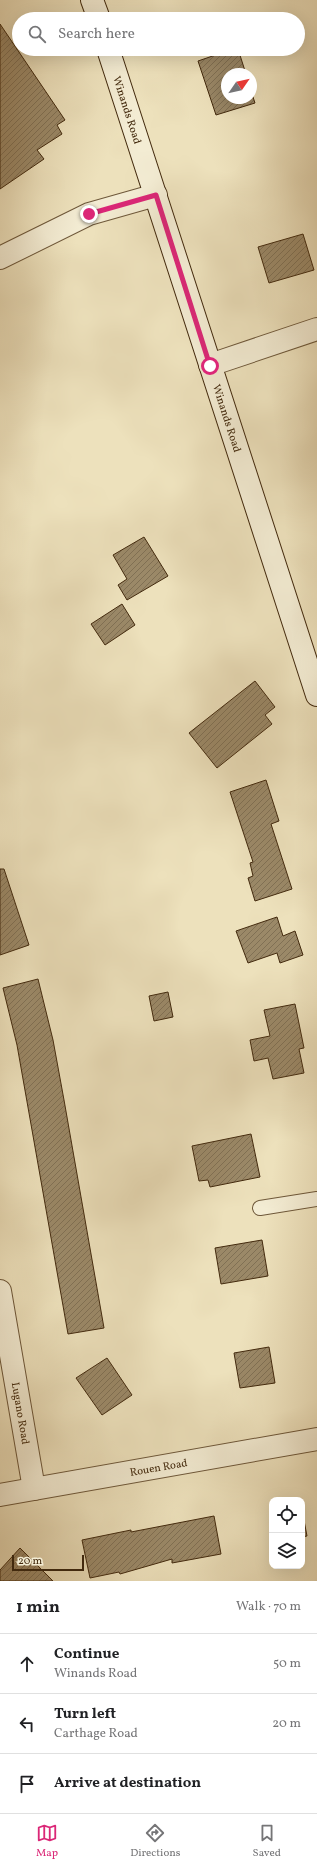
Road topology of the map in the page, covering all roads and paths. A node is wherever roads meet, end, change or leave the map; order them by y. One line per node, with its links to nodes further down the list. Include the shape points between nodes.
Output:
1 (92, 0): 2 (street)
2 (96, 12)
3 (110, 56): 4 (street, Winands Road)
4 (156, 195): 5 (street, via 89,214); 7 (street, Winands Road)
5 (0, 258)
6 (317, 329): 7 (street)
7 (210, 366): 8 (street, Winands Road)
8 (317, 695)
9 (317, 1199): 10 (lane)
10 (260, 1208)
11 (0, 1291): 13 (street, Lugano Road)
12 (317, 1439): 13 (street, Rouen Road)
13 (34, 1488): 14 (street, Rouen Road)
14 (0, 1495)

